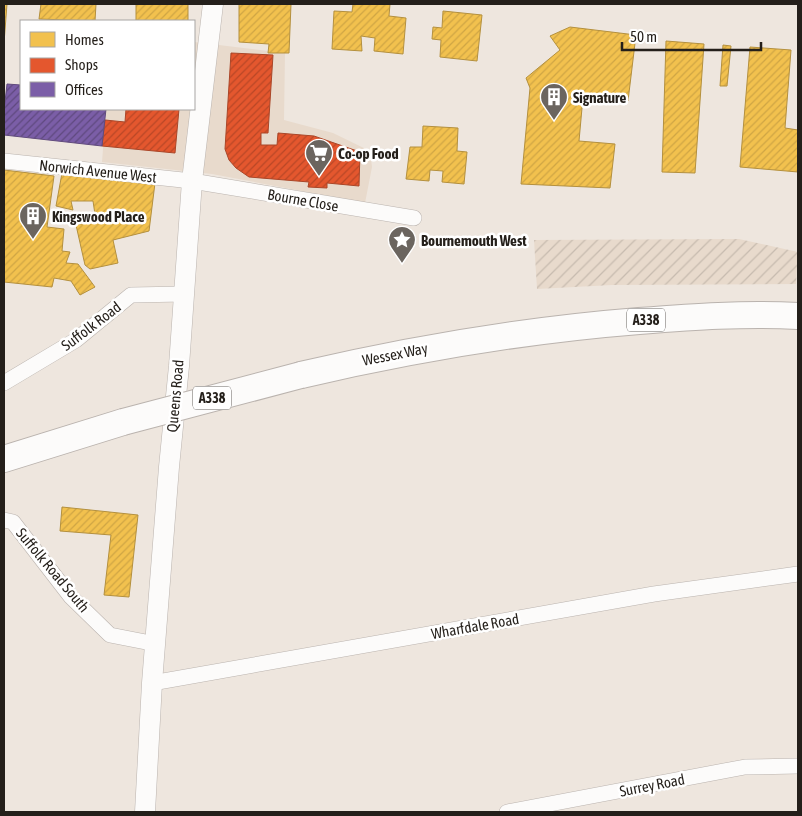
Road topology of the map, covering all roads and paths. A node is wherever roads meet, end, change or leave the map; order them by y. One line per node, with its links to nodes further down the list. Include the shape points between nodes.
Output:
1 (213, 4): 3 (street, Queens Road)
2 (4, 161): 3 (street, Norwich Avenue West)
3 (192, 181): 4 (street, Bourne Close); 5 (street, Queens Road)
4 (414, 218)
5 (184, 294): 7 (street, Suffolk Road, via 131,294 76,340); 11 (street, Queens Road)
6 (798, 316): 8 (highway, Wessex Way / A338, bridge, via 720,315 597,324 526,332 388,356 301,375 123,422)
7 (4, 383)
8 (4, 459)
9 (4, 520): 11 (street, Suffolk Road South, via 13,522 71,596 110,635)
10 (798, 574): 12 (street, Wharfdale Road, via 654,594)
11 (156, 644): 12 (street, Queens Road)
12 (152, 683): 14 (street, Queens Road)
13 (798, 766): 17 (street, Surrey Road, via 745,767)
14 (147, 788): 15 (street, Queens Road); 16 (street, Queens Road)
15 (145, 812)
16 (149, 812)
17 (507, 812)

